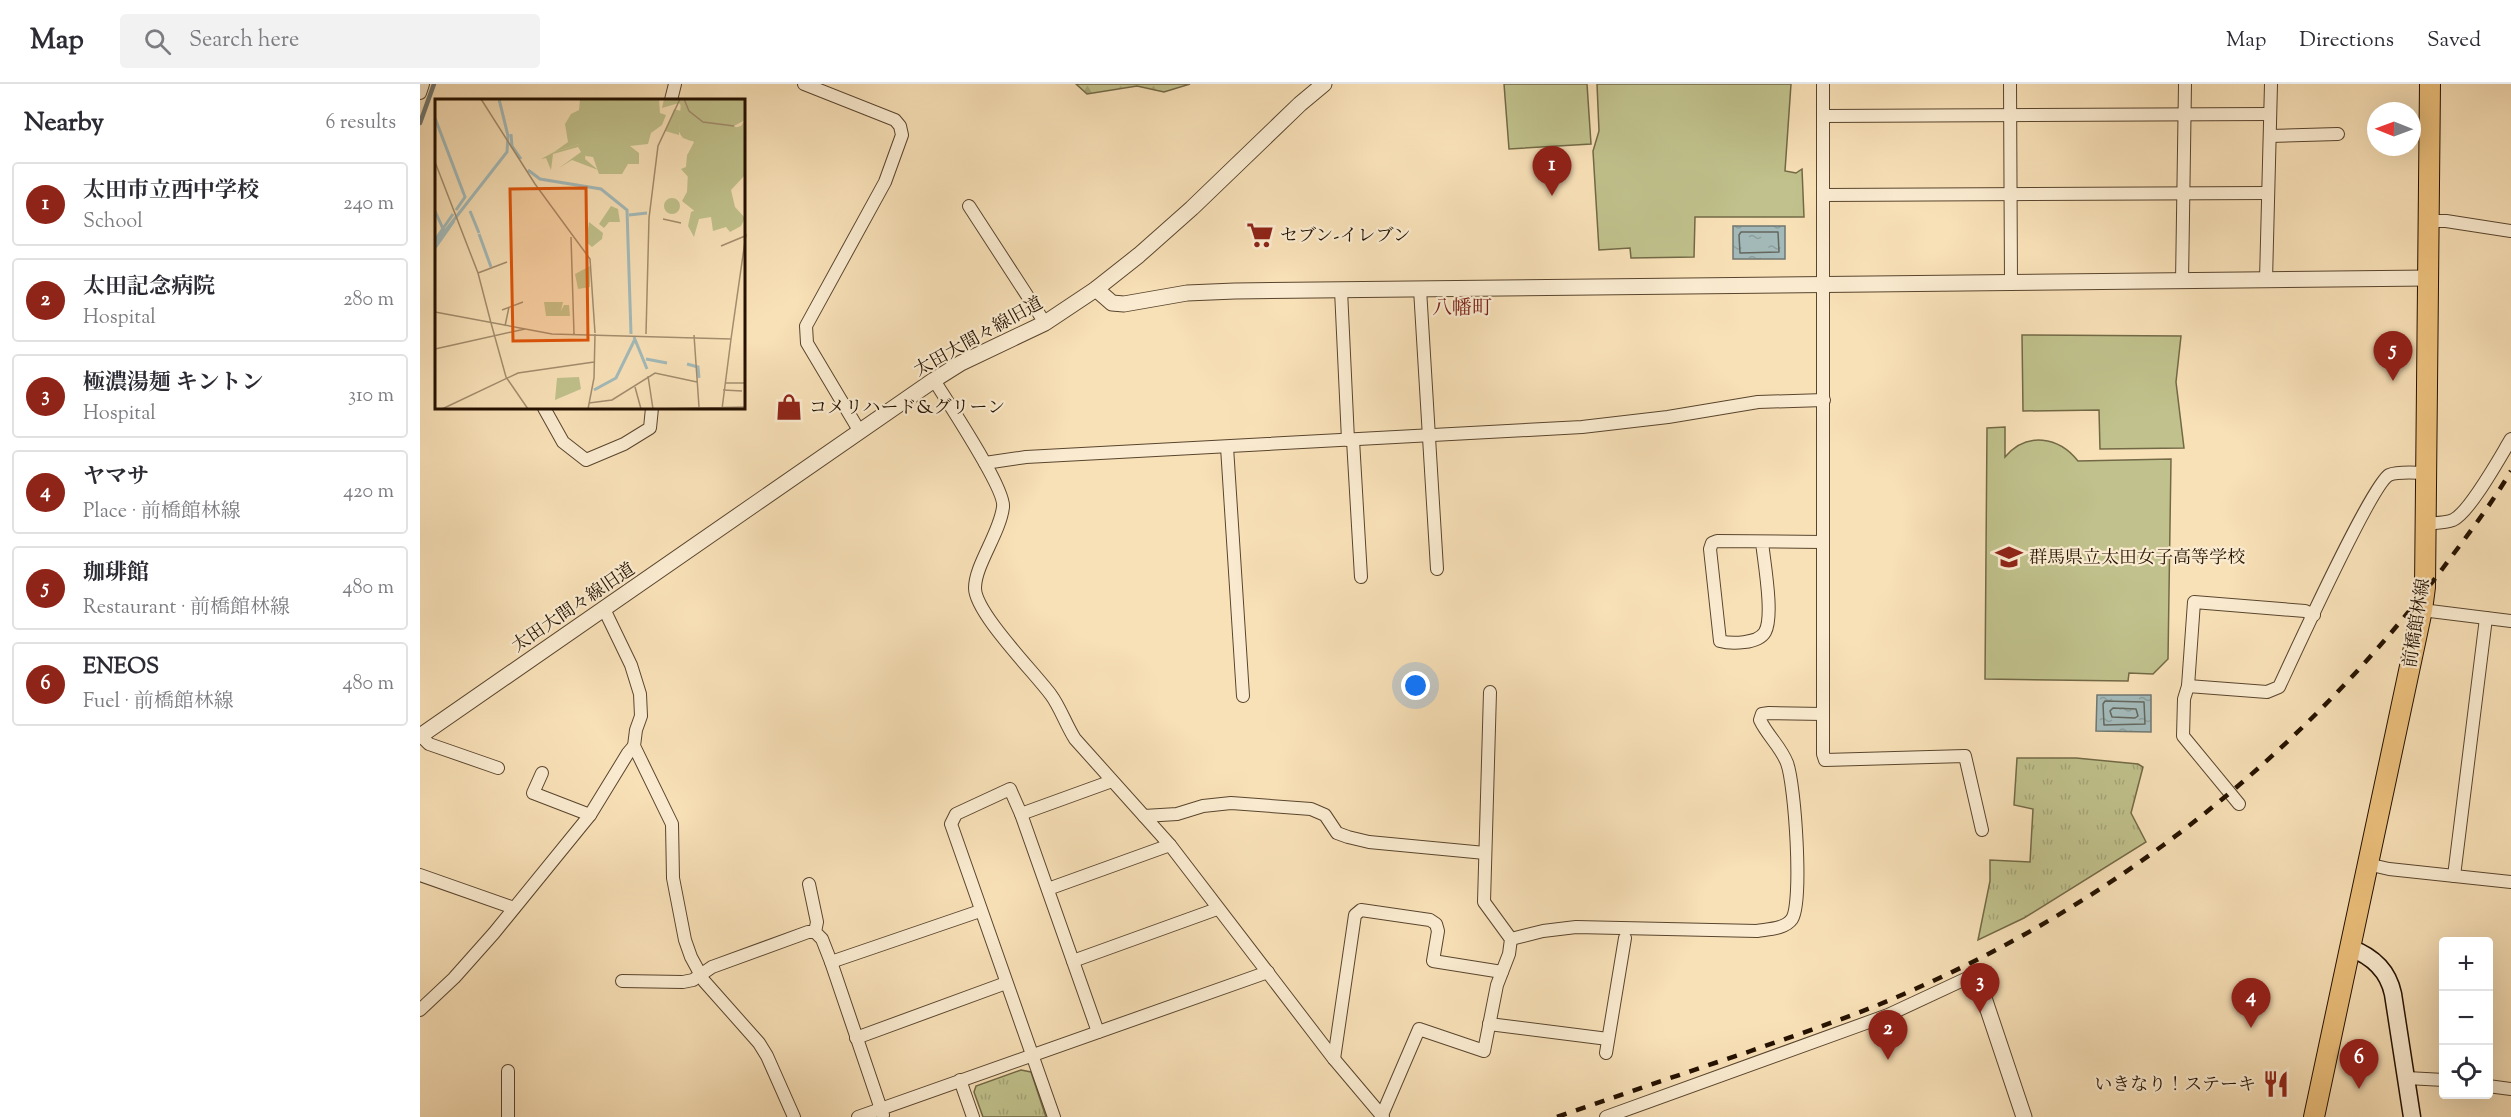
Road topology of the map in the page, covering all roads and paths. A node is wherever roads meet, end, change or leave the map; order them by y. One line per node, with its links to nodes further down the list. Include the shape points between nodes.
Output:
1 (423, 84): 10 (street)
2 (675, 84): 11 (street)
3 (804, 84): 38 (street, via 895,120 902,135 885,182 806,326 807,343)
4 (1324, 84): 30 (street, 太田大間々線旧道, via 1140,255)
5 (1823, 84): 14 (street)
6 (2010, 84): 15 (street)
7 (2185, 84): 12 (street)
8 (2271, 84): 13 (street)
9 (2430, 84): 23 (main road, 前橋館林線)
10 (420, 93)
11 (671, 99)
12 (2184, 114): 13 (street); 15 (street); 20 (street)
13 (2271, 114): 17 (street)
14 (1823, 116): 15 (street); 21 (street)
15 (2010, 116): 19 (street)
16 (2338, 134): 17 (street)
17 (2270, 136): 18 (street)
18 (2268, 193): 20 (street); 26 (street)
19 (2011, 194): 20 (street); 21 (street); 27 (street)
20 (2183, 194): 28 (street)
21 (1823, 195): 29 (street)
22 (969, 206): 33 (street)
23 (2428, 221): 24 (street); 25 (main road, 前橋館林線)
24 (2511, 231)
25 (2428, 278): 26 (street); 44 (main road, 前橋館林線)
26 (2266, 280): 28 (street)
27 (2011, 282): 28 (street); 29 (street)
28 (2182, 282)
29 (1824, 285): 31 (street); 35 (street)
30 (1096, 289): 32 (street, via 1112,303 1124,304 1187,294); 33 (street, 太田大間々線旧道)
31 (1420, 289): 32 (street); 39 (street)
32 (1341, 290): 40 (street)
33 (1046, 323): 34 (street, 太田大間々線旧道)
34 (934, 380): 38 (street, 太田大間々線旧道); 43 (street)
35 (1824, 400): 39 (street, via 1758,402 1582,427); 47 (street)
36 (545, 410): 37 (street, via 563,442 586,460 650,428)
37 (652, 410)
38 (860, 432): 50 (street, 太田大間々線旧道)
39 (1430, 436): 40 (street); 48 (street)
40 (1350, 440): 42 (street); 49 (street)
41 (2511, 440): 45 (street, via 2460,515)
42 (1227, 447): 43 (street, via 1026,457); 57 (street)
43 (985, 463): 63 (street, via 1004,505 978,574 978,597 995,627 1053,697 1075,739)
44 (2426, 473): 45 (main road, 前橋館林線); 52 (street, via 2389,475 2380,483)
45 (2425, 524): 51 (main road, 前橋館林線)
46 (1762, 542): 46 (street, via 1712,543 1720,640 1753,640 1765,632 1768,612); 47 (street)
47 (1823, 542): 58 (street)
48 (1437, 569)
49 (1361, 577)
50 (604, 609): 59 (street, 太田大間々線旧道); 60 (street, via 631,665 640,694 641,716)
51 (2422, 610): 53 (street); 71 (main road, 前橋館林線)
52 (2314, 615): 55 (street, via 2279,687 2273,691); 55 (street, via 2305,611 2194,602)
53 (2486, 618): 54 (street); 73 (street)
54 (2511, 621)
55 (2188, 686): 64 (street, via 2183,736)
56 (1490, 692): 70 (street)
57 (1243, 696)
58 (1823, 714): 68 (street, via 1826,760 1965,756); 82 (street, via 1762,714 1761,720 1785,758 1790,774 1798,889 1792,919 1786,925 1757,931 1576,927)
59 (420, 736): 61 (street, via 429,744)
60 (634, 746): 66 (street); 89 (street, via 672,824 673,878 685,940)
61 (498, 768)
62 (542, 773): 66 (street, via 533,793)
63 (1112, 781): 65 (street); 67 (street)
64 (2239, 804)
65 (1021, 814): 76 (street); 79 (street, via 1010,789 953,816 951,824)
66 (590, 815): 77 (street)
67 (1144, 816): 69 (street); 70 (street, via 1177,814 1231,802 1311,809 1325,814 1337,832 1369,842)
68 (1982, 830)
69 (1170, 845): 76 (street); 78 (street)
70 (1485, 853): 82 (street, via 1484,902)
71 (2367, 864): 73 (street); 83 (main road, 前橋館林線)
72 (420, 875): 77 (street)
73 (2454, 876): 74 (street)
74 (2511, 882)
75 (809, 884): 80 (street, via 817,922)
76 (1048, 889): 84 (street)
77 (514, 908): 92 (street, via 454,978)
78 (1217, 909): 84 (street); 86 (street)
79 (980, 911): 85 (street); 91 (street)
80 (815, 932): 85 (street); 89 (street, via 711,967)
81 (1625, 938): 96 (street)
82 (1511, 939): 87 (street)
83 (2350, 948): 101 (main road, via 2367,956 2388,977); 115 (main road, 前橋館林線)
84 (1073, 961): 94 (street)
85 (831, 962): 95 (street)
86 (1268, 972): 94 (street); 99 (street)
87 (1502, 972): 93 (street); 99 (street, via 1433,961 1438,931 1430,920 1360,910 1355,915)
88 (1976, 974): 113 (street, via 1888,1015); 114 (street)
89 (700, 975): 90 (street, via 683,982); 109 (street, via 759,1044 776,1072)
90 (622, 981)
91 (1006, 983): 95 (street); 98 (street)
92 (420, 1010)
93 (1489, 1024): 96 (street); 107 (street, via 1484,1051 1419,1029)
94 (1098, 1032): 98 (street)
95 (856, 1038): 106 (street)
96 (1608, 1039): 97 (street)
97 (1606, 1053)
98 (1032, 1055): 102 (street); 112 (street)
99 (1334, 1059): 107 (street)
100 (508, 1071): 108 (street)
101 (2407, 1078): 103 (street); 116 (main road)
102 (960, 1080): 106 (street); 111 (street)
103 (2439, 1080)
104 (2493, 1087): 105 (street)
105 (2511, 1089)
106 (882, 1113): 110 (street)
107 (1383, 1116)
108 (508, 1117)
109 (794, 1117)
110 (858, 1117)
111 (974, 1117)
112 (1054, 1117)
113 (1606, 1117)
114 (2024, 1117)
115 (2314, 1117)
116 (2412, 1117)

